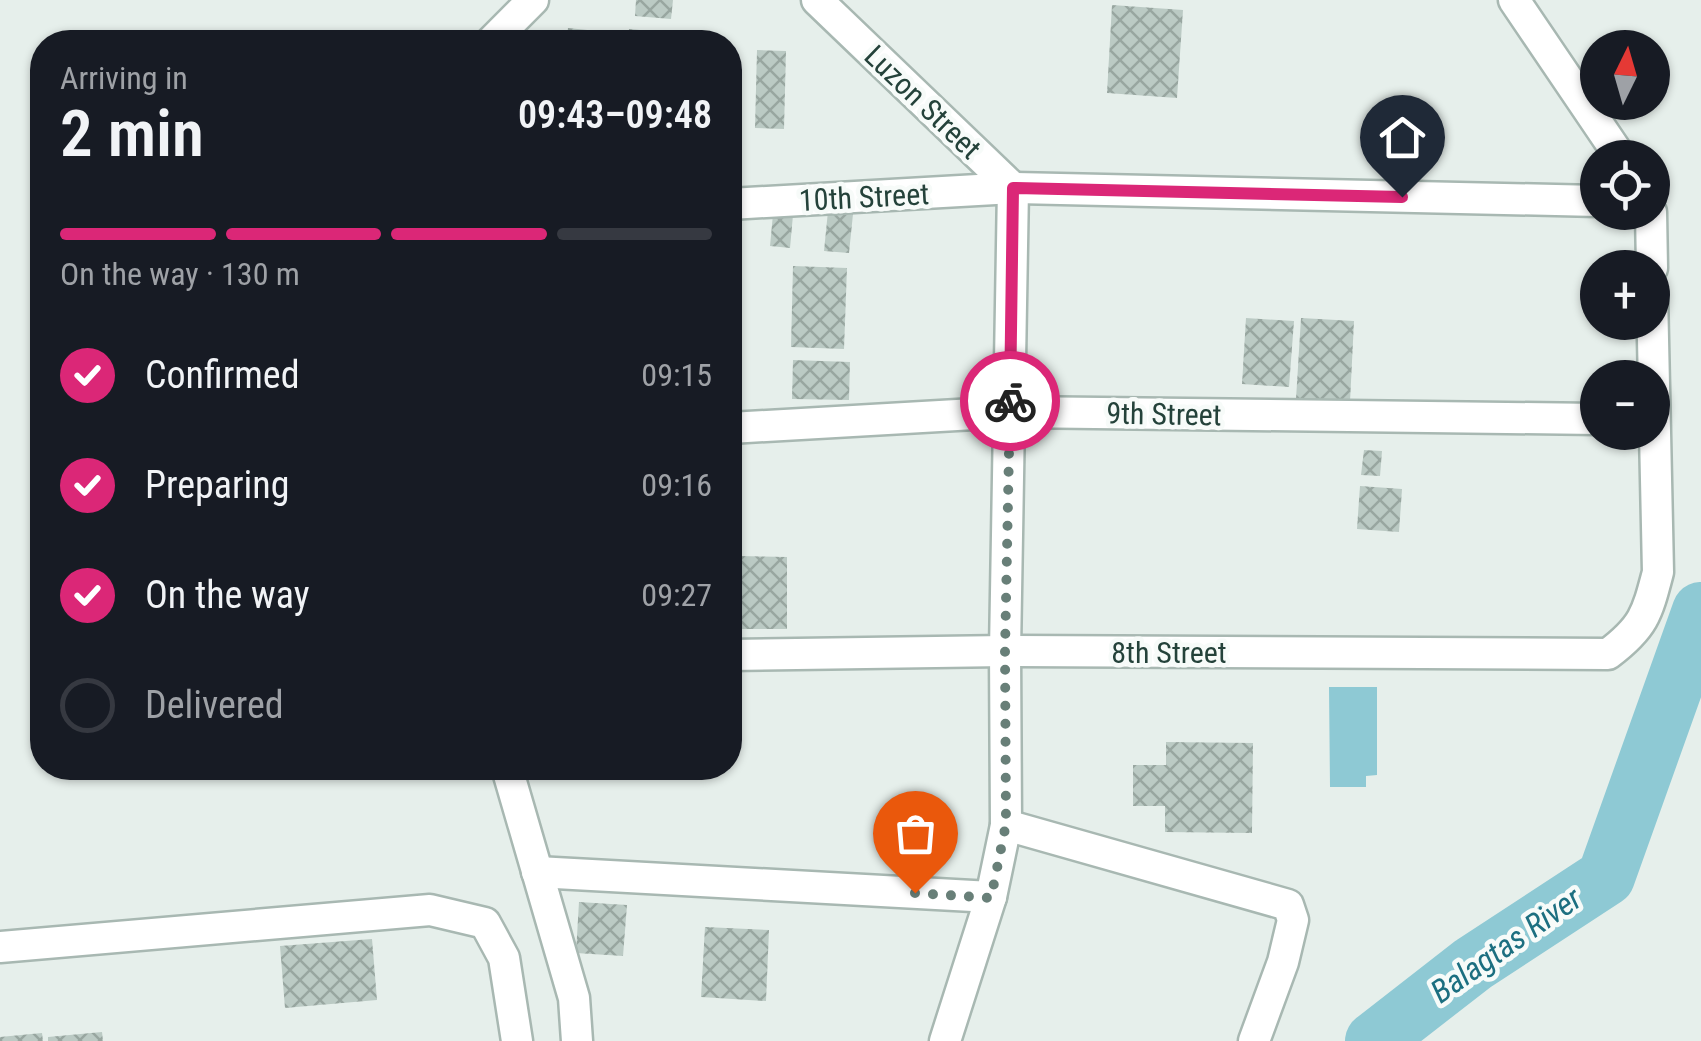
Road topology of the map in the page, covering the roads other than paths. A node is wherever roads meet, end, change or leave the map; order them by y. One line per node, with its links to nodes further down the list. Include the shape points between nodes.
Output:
1 (532, 0): 4 (street)
2 (817, 0): 6 (street, Luzon Street)
3 (1514, 0): 5 (street)
4 (503, 30)
5 (1608, 140)
6 (1013, 188): 7 (street, 10th Street); 8 (street, 10th Street); 9 (street)
7 (1580, 201)
8 (742, 203)
9 (1010, 412): 10 (street, 9th Street); 11 (street, 9th Street); 13 (street)
10 (1580, 419)
11 (742, 427)
12 (1655, 450): 13 (street, 8th Street, via 1658,572 1634,634 1608,654)
13 (1005, 651): 14 (street, 8th Street); 16 (street)
14 (742, 655)
15 (509, 780): 17 (street)
16 (1006, 824): 18 (street); 23 (street, via 1288,904 1293,920)
17 (536, 872): 18 (street); 21 (street, via 574,998)
18 (991, 898): 22 (street)
19 (0, 947): 20 (street, via 430,910 484,923 504,958)
20 (517, 1041)
21 (577, 1041)
22 (945, 1041)
23 (1254, 1041)

